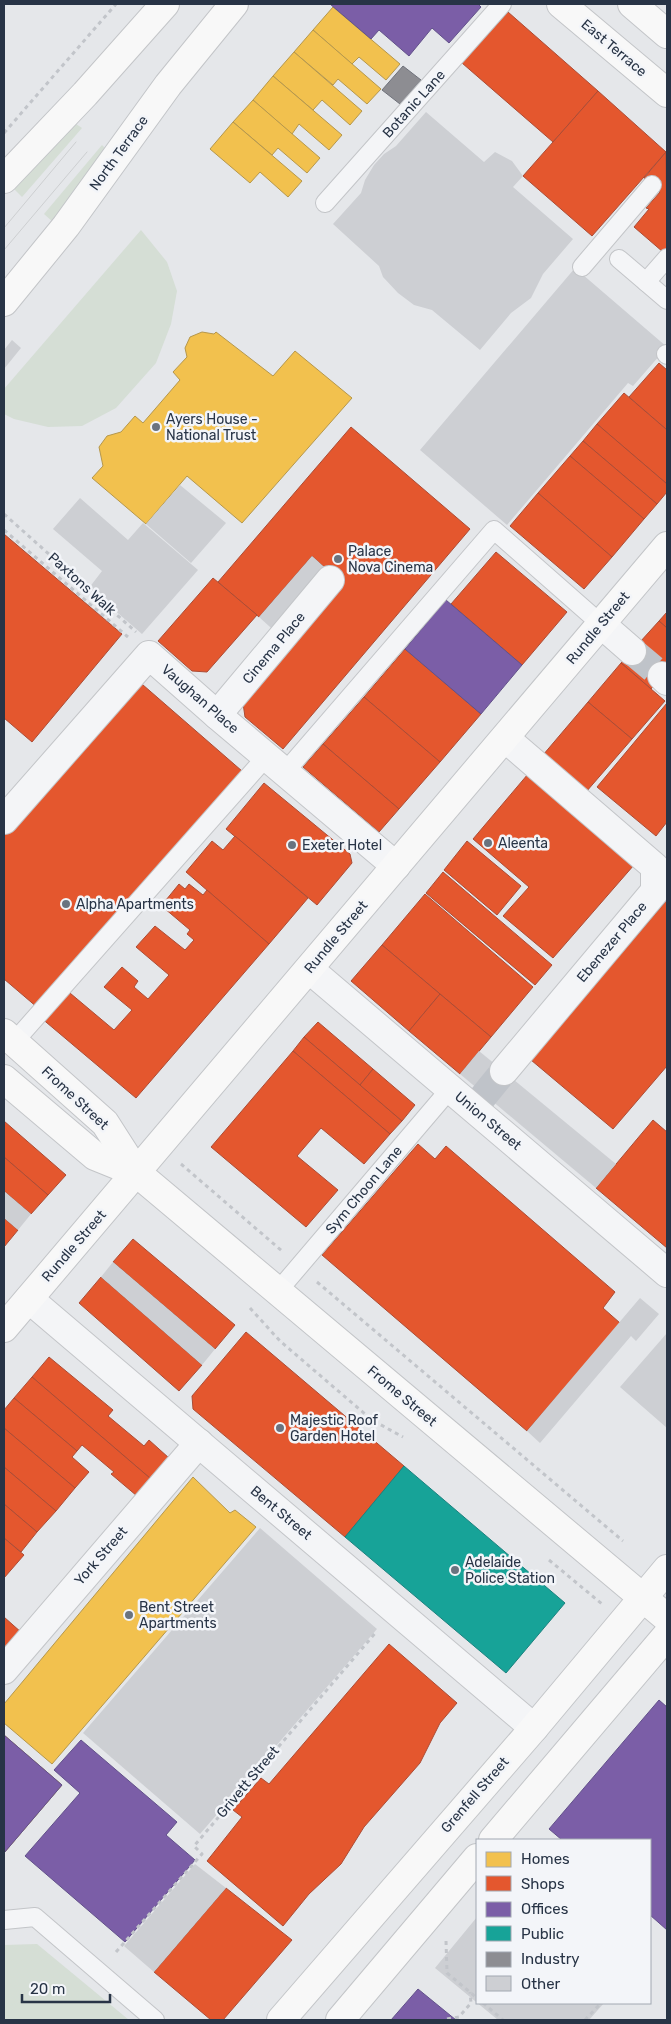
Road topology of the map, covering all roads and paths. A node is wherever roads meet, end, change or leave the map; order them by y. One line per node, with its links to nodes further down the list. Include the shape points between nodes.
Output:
1 (116, 4): 9 (path)
2 (165, 4): 10 (street)
3 (234, 4): 18 (street, North Terrace, via 168,85 66,226)
4 (502, 4): 12 (lane, Botanic Lane)
5 (632, 4): 7 (street)
6 (573, 8): 8 (street, East Terrace)
7 (667, 34)
8 (667, 93)
9 (4, 133)
10 (4, 179)
11 (652, 185): 15 (lane)
12 (326, 203)
13 (667, 258): 16 (lane)
14 (619, 259): 16 (lane)
15 (582, 267)
16 (646, 282): 17 (lane)
17 (667, 300)
18 (4, 302)
19 (4, 514): 24 (path, Paxtons Walk, via 144,639)
20 (4, 530): 24 (path)
21 (667, 546): 23 (street, Rundle Street)
22 (330, 580): 26 (street, Cinema Place)
23 (601, 624): 25 (street); 27 (street, Rundle Street); 28 (lane, via 494,530)
24 (144, 650): 26 (street, Vaughan Place); 29 (street, Vaughan Place)
25 (632, 651)
26 (217, 715): 28 (street, Vaughan Place)
27 (505, 738): 30 (street, Rundle Street); 33 (street, Ebenezer Place, via 655,867 655,891)
28 (276, 764): 30 (street, Vaughan Place); 32 (lane)
29 (4, 820)
30 (396, 866): 31 (street, Rundle Street)
31 (309, 969): 35 (street, Union Street); 36 (street, Rundle Street)
32 (9, 1038): 37 (street, Frome Street, via 105,1123)
33 (504, 1071)
34 (4, 1079): 37 (street, Frome Street, via 95,1156)
35 (450, 1089): 38 (lane, Sym Choon Lane); 39 (street, Union Street, via 477,1103)
36 (160, 1146): 37 (street, Rundle Street); 38 (path)
37 (136, 1173): 40 (street, Frome Street); 41 (street, Rundle Street)
38 (299, 1266): 40 (lane, Sym Choon Lane); 44 (path)
39 (667, 1273)
40 (278, 1291): 46 (street, Frome Street)
41 (29, 1299): 42 (street, Rundle Street); 43 (street, Bent Street)
42 (4, 1328)
43 (199, 1443): 47 (street, Bent Street); 50 (street, York Street)
44 (626, 1545)
45 (667, 1569): 46 (street, Grenfell Street)
46 (643, 1598): 48 (street, Frome Street); 51 (street, Grenfell Street)
47 (395, 1610): 51 (street, Bent Street); 56 (path, Grivett Street, via 194,1846 202,1854)
48 (667, 1618)
49 (667, 1635): 52 (street)
50 (4, 1670)
51 (534, 1728): 62 (street, Grenfell Street)
52 (494, 1839)
53 (476, 1859): 63 (street)
54 (4, 1920): 61 (lane, via 35,1917)
55 (446, 1935): 57 (path, via 447,1973)
56 (116, 1952)
57 (470, 1992): 58 (path); 64 (path, via 471,2003 459,2017)
58 (476, 1997)
59 (484, 2004): 65 (path)
60 (600, 2004): 66 (path)
61 (155, 2020)
62 (281, 2020)
63 (340, 2020)
64 (448, 2020)
65 (503, 2020)
66 (586, 2020)

